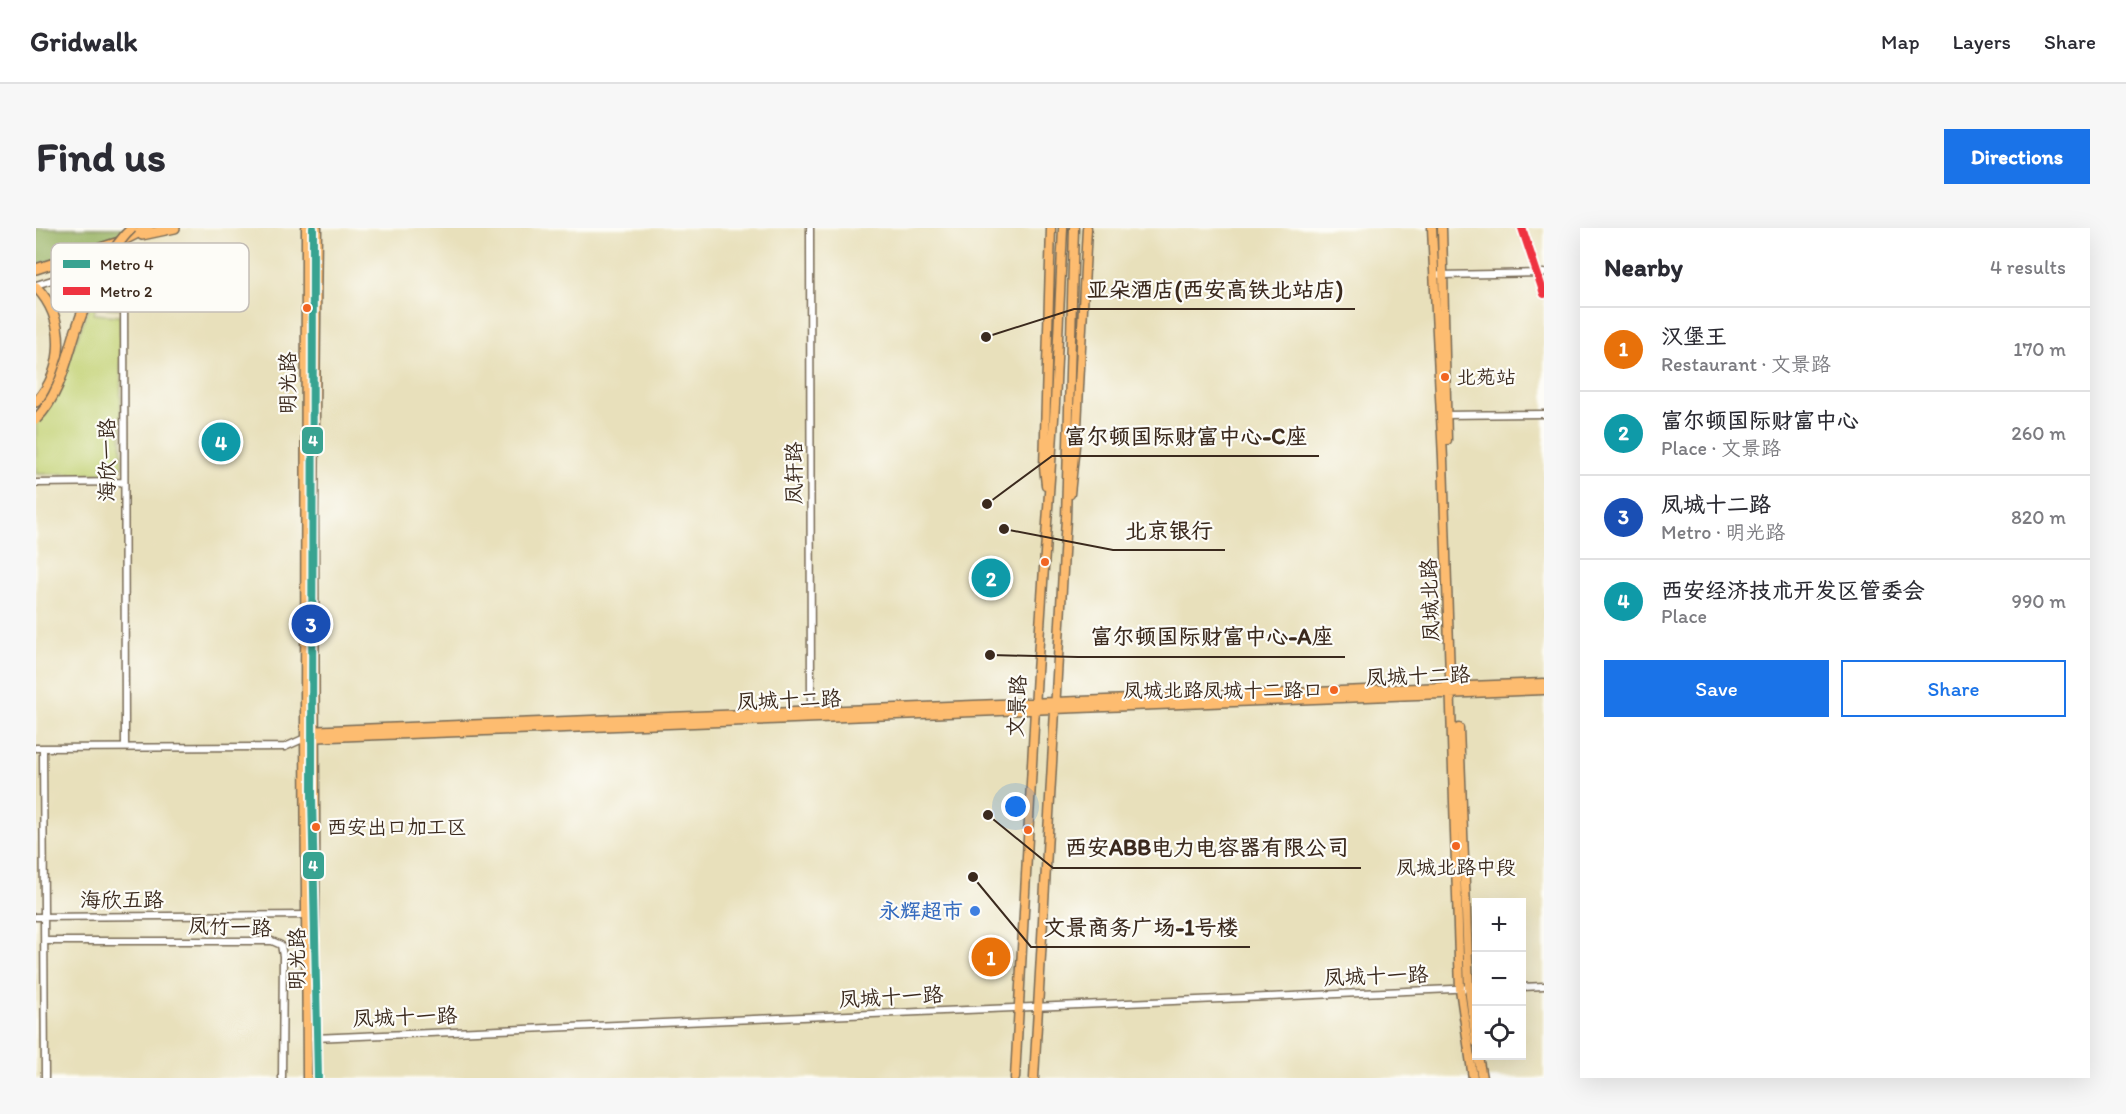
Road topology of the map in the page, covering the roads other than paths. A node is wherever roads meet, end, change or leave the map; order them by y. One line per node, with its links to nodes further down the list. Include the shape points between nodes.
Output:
1 (132, 228): 15 (highway, bridge)
2 (148, 228): 13 (highway)
3 (175, 228): 13 (highway)
4 (306, 228): 41 (main road, 明光路)
5 (317, 228): 40 (main road, 明光路)
6 (810, 228): 39 (street, 凤轩路)
7 (1052, 228): 32 (main road, via 1044,467)
8 (1063, 228): 32 (main road, 文景路)
9 (1074, 228): 33 (main road, 文景路)
10 (1087, 228): 33 (main road, via 1074,476)
11 (1432, 228): 19 (main road, 凤城北路)
12 (1442, 228): 19 (main road, 凤城北路)
13 (128, 238): 14 (highway)
14 (113, 243)
15 (120, 243)
16 (51, 264): 17 (highway)
17 (36, 269)
18 (1544, 273): 19 (street)
19 (1438, 275): 28 (main road, 凤城北路)
20 (51, 281): 21 (street, 海欣一路)
21 (36, 286): 22 (highway)
22 (51, 308)
23 (53, 312): 26 (highway, via 59,349 55,373)
24 (84, 312): 29 (highway, bridge, via 56,389)
25 (124, 312): 30 (street, 海欣一路)
26 (36, 402)
27 (1544, 414): 28 (street)
28 (1444, 415): 35 (main road, 凤城北路)
29 (36, 419)
30 (124, 482): 31 (street); 42 (street, 海欣一路)
31 (36, 483)
32 (1049, 507): 38 (main road, 文景路)
33 (1066, 518): 37 (main road, 文景路)
34 (1544, 683): 35 (main road, 凤城十二路)
35 (1454, 689): 36 (main road, 凤城十二路); 37 (main road, 凤城十二路); 50 (main road, 凤城北路)
36 (1544, 690)
37 (1054, 705): 38 (main road, 凤城十二路); 51 (main road, 文景路)
38 (1035, 706): 39 (main road, 凤城十二路); 52 (main road, 文景路)
39 (811, 714): 40 (main road, 凤城十二路)
40 (316, 734): 41 (main road, 凤城十二路); 44 (main road, 明光路)
41 (305, 735): 42 (street, 凤城十二路, via 285,747); 44 (main road, 明光路)
42 (124, 747): 43 (street, 凤城十二路)
43 (39, 748): 46 (street)
44 (311, 915): 46 (street, 海欣五路); 54 (main road, 明光路)
45 (36, 917): 46 (street, 海欣五路)
46 (44, 917): 47 (street)
47 (45, 941): 56 (street); 57 (street, 凤竹一路, via 272,941 281,945)
48 (1544, 986): 49 (street)
49 (1526, 987)
50 (1469, 989): 51 (street, 凤城十一路); 53 (main road, 凤城北路); 62 (main road, 凤城北路)
51 (1038, 1007): 52 (street, 凤城十一路); 61 (main road, 文景路)
52 (1018, 1008): 54 (street, 凤城十一路); 60 (main road, 文景路)
53 (1472, 1012)
54 (311, 1038): 58 (main road, 明光路); 59 (main road, 明光路)
55 (1479, 1060): 63 (main road)
56 (45, 1078)
57 (282, 1078)
58 (307, 1078)
59 (316, 1078)
60 (1015, 1078)
61 (1034, 1078)
62 (1473, 1078)
63 (1482, 1078)

